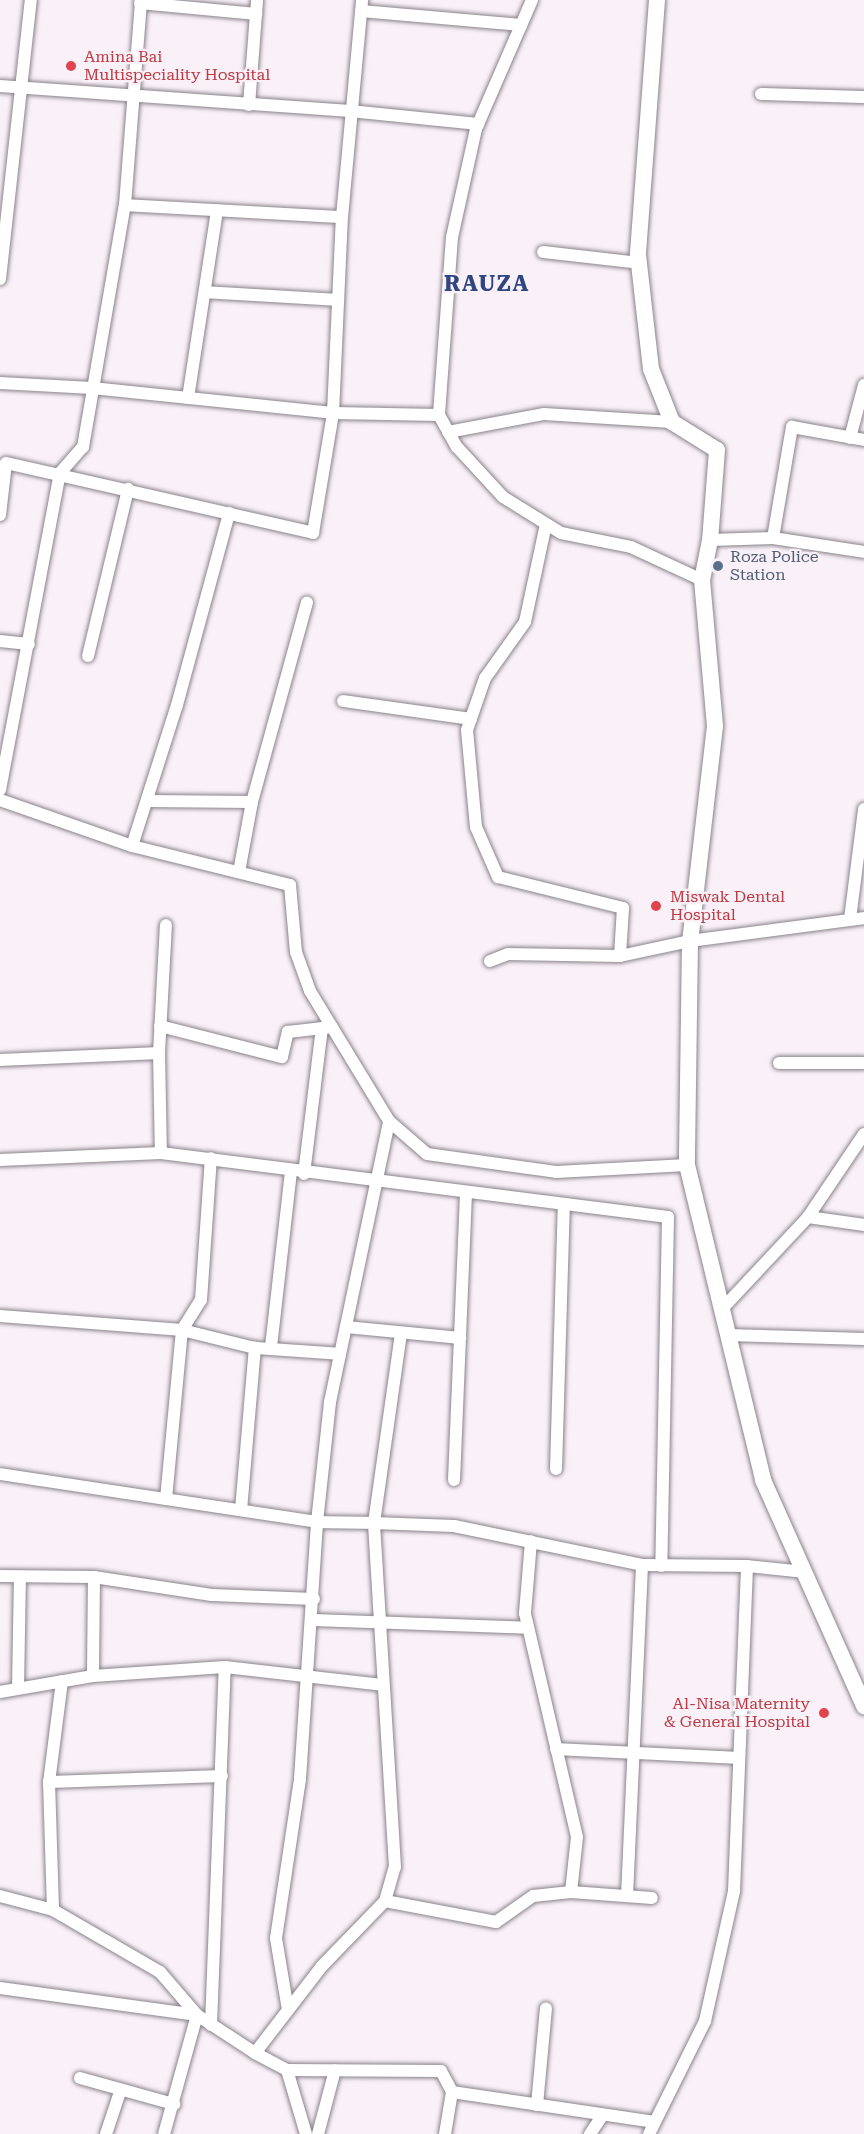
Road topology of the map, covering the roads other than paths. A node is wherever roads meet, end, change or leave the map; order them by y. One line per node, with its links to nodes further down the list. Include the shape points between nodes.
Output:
1 (31, 0): 10 (street)
2 (257, 0): 7 (street)
3 (532, 0): 8 (street)
4 (657, 0): 21 (main road)
5 (141, 2): 7 (street); 12 (street)
6 (361, 6): 8 (street); 15 (street)
7 (256, 14): 14 (street)
8 (521, 25): 16 (street)
9 (0, 86): 10 (street)
10 (24, 88): 12 (street); 22 (street)
11 (761, 94): 13 (street)
12 (134, 97): 14 (street); 17 (street)
13 (864, 97)
14 (249, 105): 15 (street)
15 (350, 111): 16 (street); 19 (street)
16 (478, 124): 30 (street, via 452,237)
17 (125, 205): 18 (street); 27 (street)
18 (217, 210): 19 (street); 23 (street)
19 (342, 217): 24 (street)
20 (543, 252): 21 (street)
21 (639, 263): 31 (main road, via 651,369)
22 (0, 279)
23 (205, 292): 24 (street); 28 (street)
24 (338, 300): 29 (street)
25 (0, 383): 27 (street)
26 (864, 385): 33 (street)
27 (92, 388): 28 (street); 35 (street, via 84,447)
28 (188, 399): 29 (street)
29 (333, 413): 30 (street); 37 (street, via 313,533)
30 (439, 415): 32 (street)
31 (672, 422): 32 (street, via 544,414); 41 (main road, via 717,450)
32 (448, 432): 39 (street, via 503,496)
33 (850, 438): 34 (street); 40 (street, via 792,427)
34 (864, 440)
35 (60, 472): 36 (street); 38 (street, via 6,463); 46 (street)
36 (128, 489): 37 (street); 47 (street)
37 (229, 513): 52 (street)
38 (0, 514)
39 (546, 524): 43 (street, via 561,533 631,547); 49 (street, via 525,622 485,678)
40 (773, 538): 41 (street); 42 (street)
41 (710, 540): 43 (main road)
42 (864, 552)
43 (702, 580): 60 (main road, via 715,726)
44 (307, 602): 53 (street)
45 (0, 641): 46 (street)
46 (29, 644): 50 (street)
47 (88, 656)
48 (343, 701): 49 (street)
49 (471, 719): 61 (street, via 466,730 476,827 498,877 623,908)
50 (0, 790)
51 (0, 800): 55 (street)
52 (148, 801): 53 (street); 55 (street)
53 (252, 802): 56 (street)
54 (864, 809): 58 (street)
55 (132, 846): 56 (street)
56 (239, 872): 64 (street, via 290,885 300,966)
57 (864, 918): 58 (street)
58 (850, 919): 60 (street)
59 (166, 925): 63 (street)
60 (690, 941): 61 (street); 74 (main road)
61 (620, 956): 62 (street, via 508,954)
62 (490, 961)
63 (160, 1026): 64 (street, via 282,1057 288,1032); 65 (street)
64 (327, 1028): 69 (street); 76 (street)
65 (159, 1053): 66 (street); 71 (street)
66 (0, 1060)
67 (779, 1063): 68 (street)
68 (864, 1063)
69 (389, 1121): 74 (street, via 427,1154 556,1172); 77 (street)
70 (864, 1134): 80 (street)
71 (161, 1153): 72 (street); 73 (street)
72 (211, 1158): 75 (street); 85 (street, via 201,1300)
73 (0, 1160)
74 (687, 1165): 82 (main road)
75 (291, 1171): 76 (street); 90 (street)
76 (304, 1174): 77 (street)
77 (378, 1183): 78 (street); 84 (street)
78 (466, 1193): 79 (street); 88 (street)
79 (564, 1204): 93 (street); 102 (street, via 668,1217)
80 (808, 1217): 81 (street); 82 (street)
81 (864, 1225)
82 (722, 1309): 87 (main road)
83 (0, 1316): 85 (street)
84 (346, 1327): 86 (street); 92 (street)
85 (182, 1330): 91 (street); 96 (street)
86 (401, 1333): 88 (street); 99 (street)
87 (728, 1335): 89 (street); 104 (main road, via 763,1480)
88 (460, 1338): 95 (street)
89 (864, 1339)
90 (271, 1347): 91 (street); 92 (street)
91 (255, 1348): 97 (street)
92 (340, 1354): 98 (street, via 330,1402)
93 (556, 1469)
94 (0, 1474): 96 (street)
95 (454, 1480)
96 (166, 1499): 97 (street)
97 (241, 1510): 98 (street)
98 (317, 1522): 99 (street); 108 (street)
99 (374, 1523): 100 (street, via 454,1526); 110 (street)
100 (531, 1541): 101 (street); 111 (street, via 525,1613)
101 (642, 1565): 102 (street); 121 (street)
102 (661, 1566): 103 (street)
103 (747, 1566): 104 (street); 122 (street)
104 (804, 1572): 119 (main road)
105 (0, 1576): 106 (street)
106 (20, 1577): 107 (street); 117 (street)
107 (94, 1577): 108 (street, via 212,1595); 113 (street)
108 (314, 1599): 109 (street)
109 (313, 1620): 110 (street); 114 (street)
110 (377, 1623): 111 (street); 116 (street)
111 (528, 1628): 120 (street)
112 (225, 1667): 113 (street); 114 (street); 123 (street)
113 (93, 1676): 115 (street)
114 (308, 1678): 116 (street); 133 (street, via 300,1779 276,1938)
115 (62, 1681): 117 (street); 124 (street)
116 (382, 1685): 129 (street, via 395,1867)
117 (18, 1688): 118 (street)
118 (0, 1692)
119 (864, 1706)
120 (556, 1749): 121 (street); 125 (street, via 577,1837)
121 (633, 1753): 122 (street); 127 (street)
122 (740, 1758): 145 (street, via 734,1891 705,2021)
123 (222, 1776): 124 (street); 135 (street)
124 (49, 1782): 130 (street)
125 (571, 1892): 127 (street); 129 (street, via 533,1896 496,1922)
126 (0, 1896): 130 (street)
127 (627, 1896): 128 (street)
128 (652, 1898)
129 (385, 1901): 133 (street, via 322,1966)
130 (53, 1910): 134 (street, via 160,1972)
131 (0, 1988): 134 (street)
132 (546, 2008): 143 (street)
133 (288, 2010): 136 (street)
134 (197, 2015): 135 (street); 142 (street)
135 (211, 2025): 136 (street)
136 (255, 2053): 137 (street)
137 (287, 2070): 138 (street); 148 (street)
138 (335, 2070): 141 (street, via 441,2071); 149 (street)
139 (80, 2078): 140 (street)
140 (121, 2089): 142 (street); 146 (street)
141 (452, 2092): 143 (street); 150 (street)
142 (174, 2104): 147 (street)
143 (537, 2105): 144 (street)
144 (603, 2115): 145 (street); 151 (street)
145 (652, 2128)
146 (106, 2134)
147 (164, 2134)
148 (306, 2134)
149 (318, 2134)
150 (444, 2134)
151 (590, 2134)

